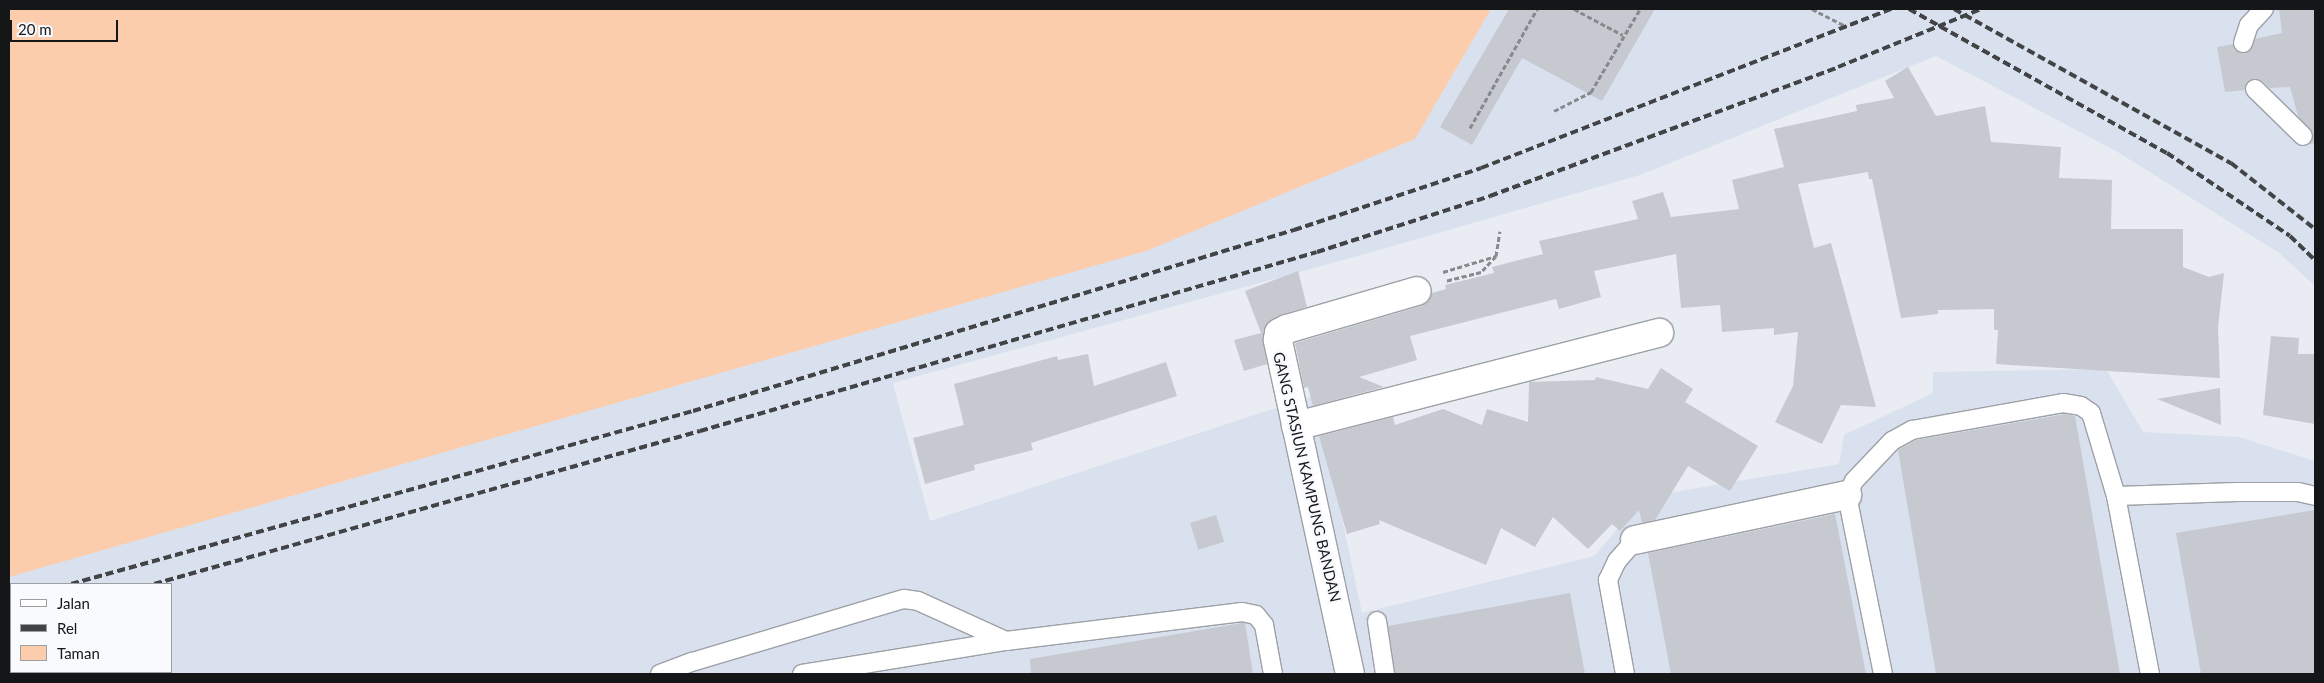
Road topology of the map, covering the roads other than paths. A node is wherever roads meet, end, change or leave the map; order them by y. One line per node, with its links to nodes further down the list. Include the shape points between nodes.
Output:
1 (2264, 9): 2 (lane, via 2250,25)
2 (2243, 42)
3 (2255, 90): 4 (lane)
4 (2303, 136)
5 (1417, 291): 7 (street, GANG STASIUN KAMPUNG BANDAN, via 1279,333 1278,352)
6 (1659, 333): 7 (street)
7 (1296, 426): 18 (street, GANG STASIUN KAMPUNG BANDAN)
8 (1847, 495): 9 (lane, via 1854,480 1878,454 1892,441 1912,430 2063,403 2081,406 2091,413); 11 (street); 21 (lane)
9 (2116, 496): 10 (lane, via 2237,492 2298,492); 22 (lane)
10 (2315, 496)
11 (1635, 540): 20 (lane, via 1617,561 1608,580)
12 (1377, 621): 19 (lane)
13 (1006, 641): 14 (lane, via 918,601 904,599); 16 (lane); 17 (lane, via 1242,612 1256,615 1264,625)
14 (693, 668): 15 (lane)
15 (660, 674)
16 (802, 674)
17 (1273, 674)
18 (1350, 674)
19 (1385, 674)
20 (1625, 674)
21 (1883, 674)
22 (2150, 674)

